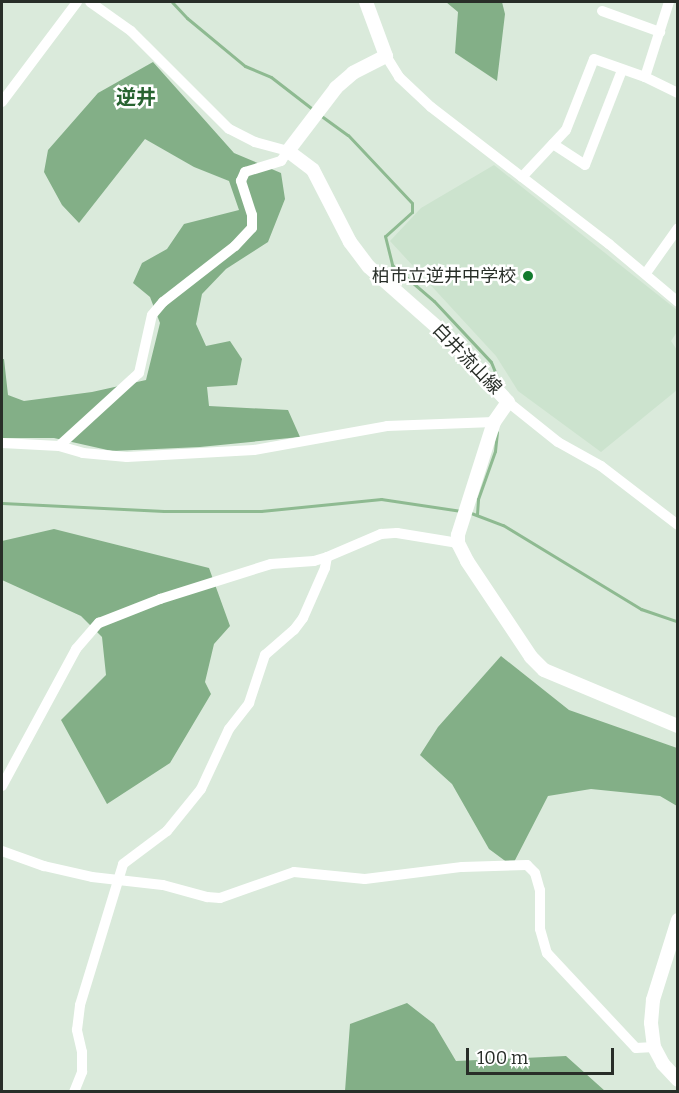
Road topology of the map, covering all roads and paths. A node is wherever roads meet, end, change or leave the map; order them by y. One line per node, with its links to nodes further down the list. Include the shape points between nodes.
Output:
1 (77, 2): 11 (street)
2 (90, 2): 13 (street, via 131,31 229,129 255,142)
3 (366, 2): 7 (main road)
4 (669, 2): 6 (street)
5 (602, 11): 6 (street)
6 (660, 32): 9 (street)
7 (386, 56): 13 (main road, via 353,73 336,88); 14 (street, via 413,92)
8 (622, 70): 9 (street); 12 (street, via 594,59 566,130); 12 (street, via 585,165)
9 (645, 77): 10 (street)
10 (678, 93)
11 (2, 102)
12 (553, 144): 14 (street)
13 (288, 151): 18 (main road, 白井流山線, via 313,171 350,242 369,267 448,337); 21 (street, via 281,161 245,172 241,181 252,228 163,302 152,315 139,373)
14 (522, 177): 16 (street)
15 (678, 228): 16 (street)
16 (646, 273): 17 (street)
17 (678, 302)
18 (508, 402): 19 (main road, 白井流山線); 22 (street, via 558,442 601,466)
19 (494, 422): 21 (street, via 387,426 254,450 127,457 83,453); 23 (main road, 白井流山線)
20 (2, 443): 21 (street)
21 (59, 446)
22 (678, 525)
23 (458, 543): 24 (street, via 381,534); 25 (main road, via 531,657 544,670)
24 (327, 557): 26 (street, via 271,564 99,623 76,649); 28 (street, via 303,618 265,655 249,703 229,729 201,789 166,831 123,864)
25 (678, 726)
26 (2, 786)
27 (2, 851): 28 (street, via 44,866)
28 (119, 879): 30 (street, via 220,898 294,872 376,879 462,867 527,865 536,873 540,890 540,928 547,953 636,1048); 32 (street, via 80,1005 77,1030 82,1071)
29 (678, 920): 30 (main road, via 653,999)
30 (654, 1047): 31 (main road)
31 (678, 1080)
32 (74, 1092)

